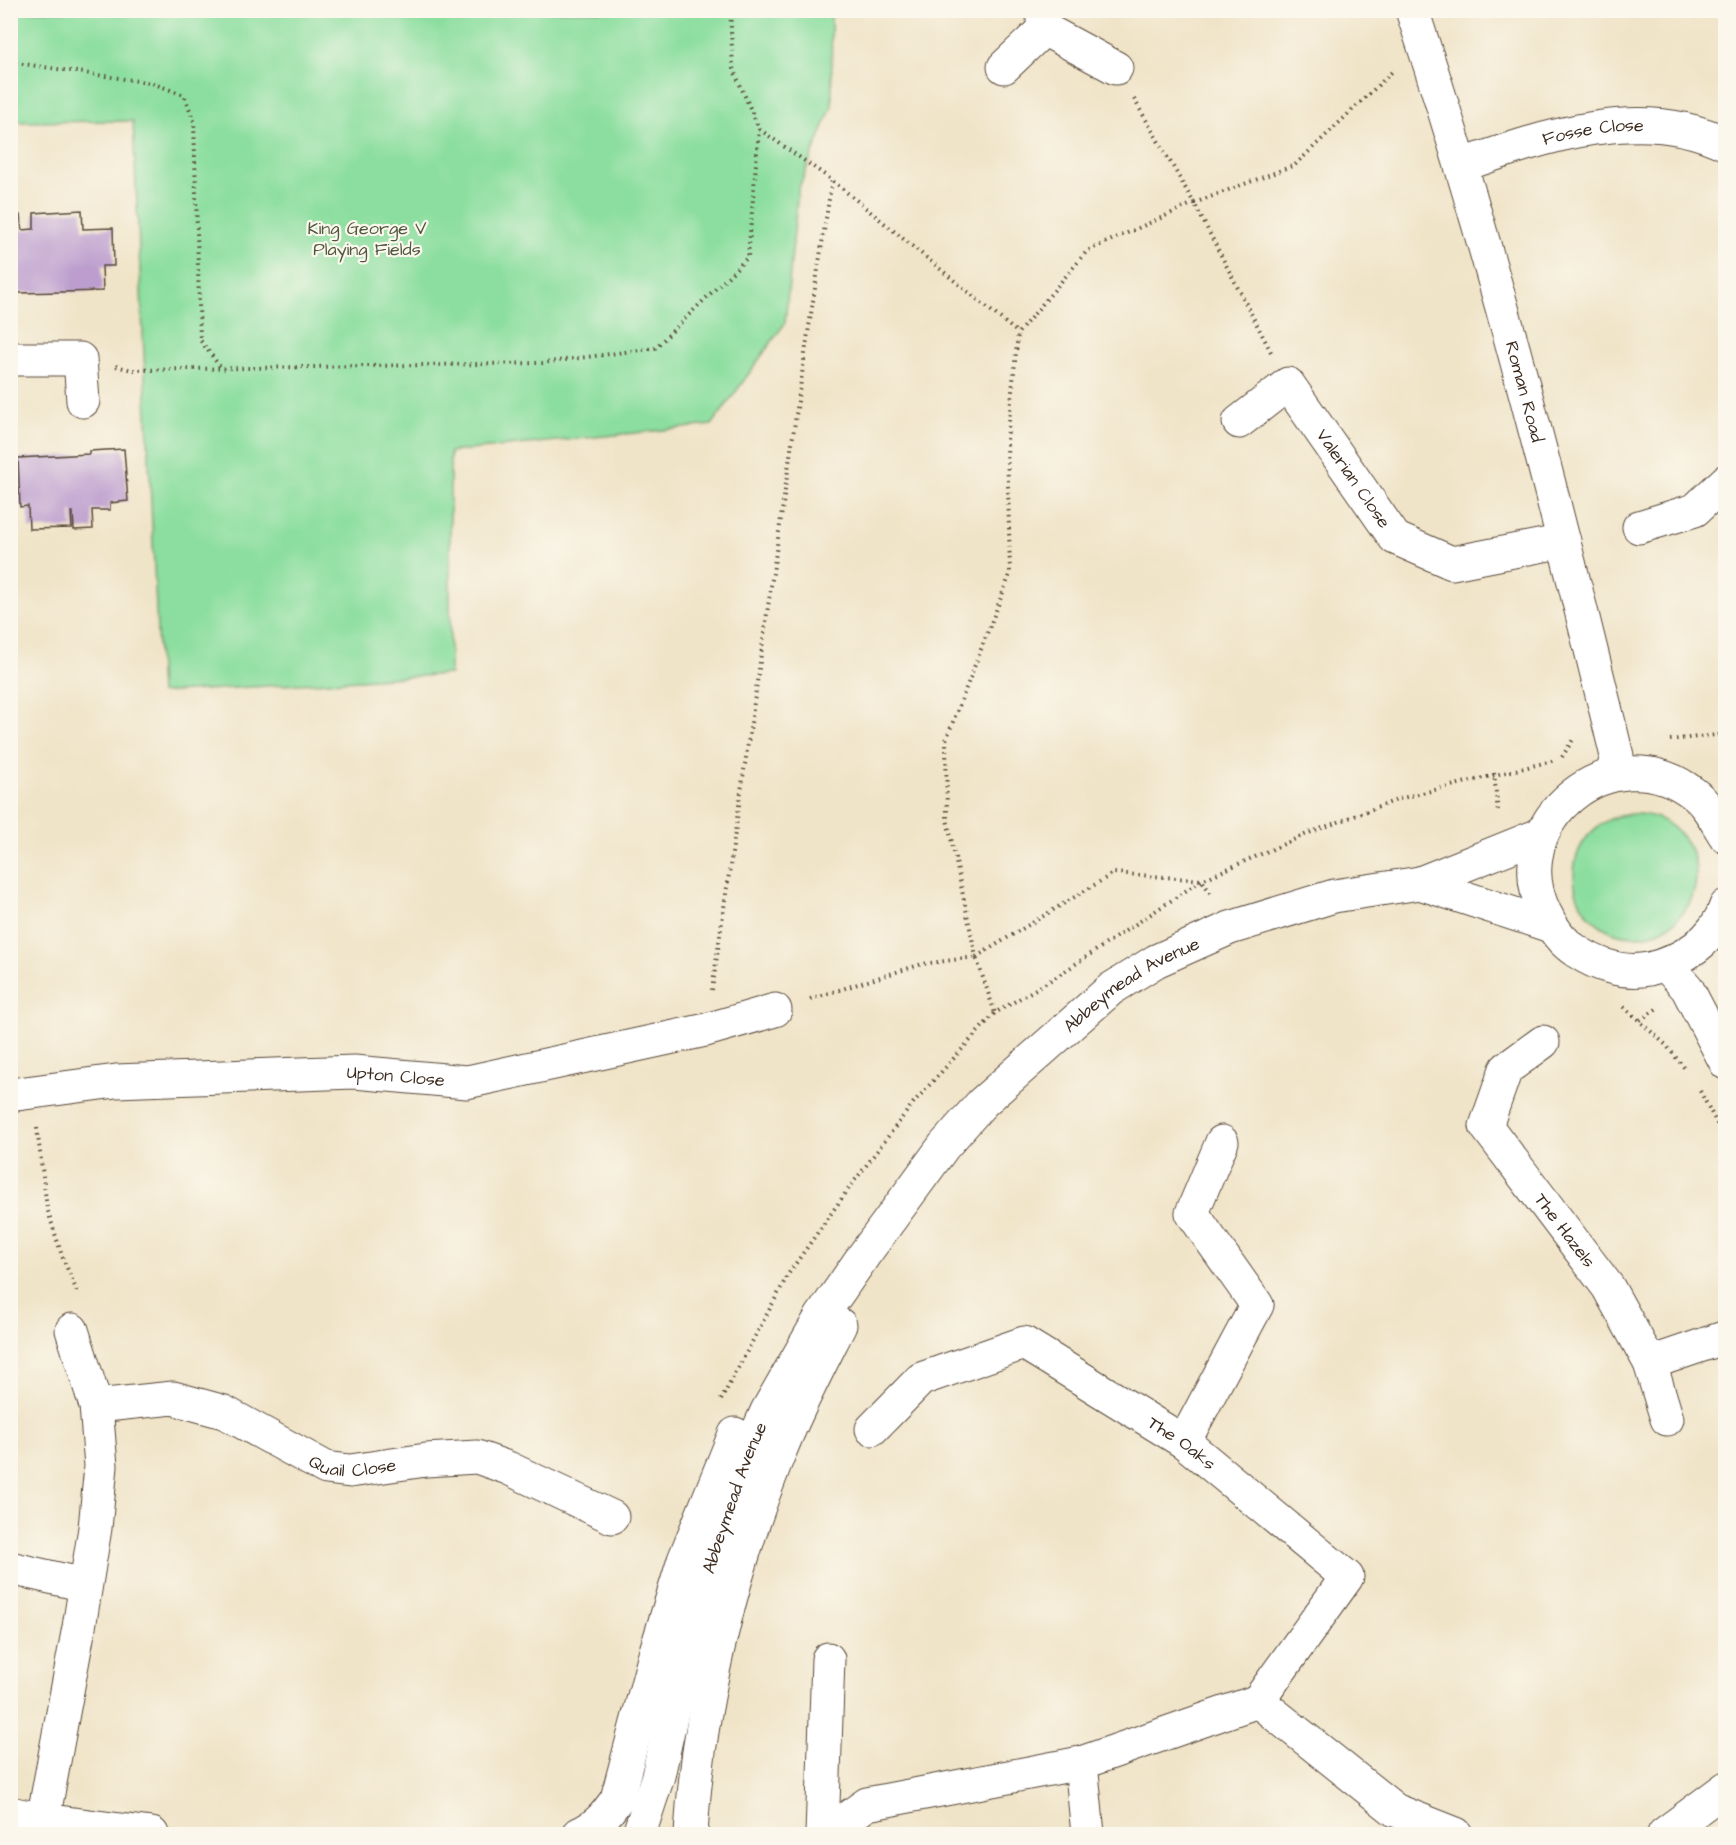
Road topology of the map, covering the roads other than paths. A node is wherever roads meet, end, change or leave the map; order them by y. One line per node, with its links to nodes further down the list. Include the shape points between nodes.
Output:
1 (1412, 10): 6 (street, Roman Road)
2 (1043, 20): 3 (street); 4 (street)
3 (1004, 67)
4 (1116, 68)
5 (1725, 144): 6 (street, Fosse Close, via 1678,128 1637,125 1538,139)
6 (1463, 165): 12 (street, Roman Road)
7 (10, 359): 8 (street, via 80,359)
8 (83, 401)
9 (1239, 422): 12 (street, Valerian Close, via 1288,384 1395,538 1452,563)
10 (1725, 481): 11 (street, via 1695,510)
11 (1639, 527)
12 (1564, 541): 13 (street, Roman Road, via 1617,756)
13 (1612, 775): 14 (street, via 1640,773 1668,779); 15 (street, via 1590,782 1570,796)
14 (1715, 803): 16 (street)
15 (1542, 834): 17 (street, Abbeymead Avenue); 19 (street, via 1535,857 1535,881 1540,905)
16 (1725, 837)
17 (1420, 883): 19 (street, Abbeymead Avenue); 26 (street, Abbeymead Avenue, via 1334,896 1230,928 1156,961 1111,989 982,1103)
18 (1725, 906): 20 (street, via 1708,936 1689,953)
19 (1551, 926): 20 (street, via 1568,946 1615,969 1640,971)
20 (1666, 965): 23 (street, via 1687,988)
21 (775, 1010): 24 (street, Upton Close, via 706,1030 467,1082 354,1071 117,1081)
22 (1543, 1042): 29 (street, The Hazels, via 1506,1069 1486,1126 1608,1287)
23 (1725, 1063)
24 (22, 1093)
25 (1221, 1142): 33 (street, via 1192,1213 1257,1305)
26 (906, 1195): 40 (street, Abbeymead Avenue, via 830,1275 793,1327 751,1398 684,1560); 47 (street, Abbeymead Avenue, via 821,1317 767,1411 748,1453 688,1639 651,1805); 48 (street, Abbeymead Avenue, via 798,1408 751,1530 707,1707)
27 (72, 1330): 30 (street)
28 (1725, 1337): 29 (street)
29 (1650, 1363): 31 (street)
30 (96, 1406): 34 (street, Quail Close, via 173,1398 224,1412 326,1468 350,1471 477,1457); 36 (street, via 101,1466)
31 (1667, 1419)
32 (872, 1429): 33 (street, The Oaks, via 921,1379 1024,1343)
33 (1184, 1442): 38 (street, The Oaks, via 1347,1577)
34 (612, 1517)
35 (10, 1568): 36 (street)
36 (85, 1585): 43 (street)
37 (828, 1659): 49 (street)
38 (1258, 1701): 39 (street); 51 (street, via 1395,1810)
39 (1081, 1763): 49 (street, via 867,1804); 50 (street)
40 (626, 1771): 45 (street, Abbeymead Avenue, via 617,1799 606,1816); 46 (street, Abbeymead Avenue)
41 (1725, 1788): 52 (street)
42 (10, 1813): 43 (street)
43 (43, 1820): 44 (street)
44 (152, 1834)
45 (579, 1834)
46 (627, 1834)
47 (639, 1834)
48 (691, 1834)
49 (823, 1834)
50 (1088, 1834)
51 (1456, 1834)
52 (1664, 1834)

